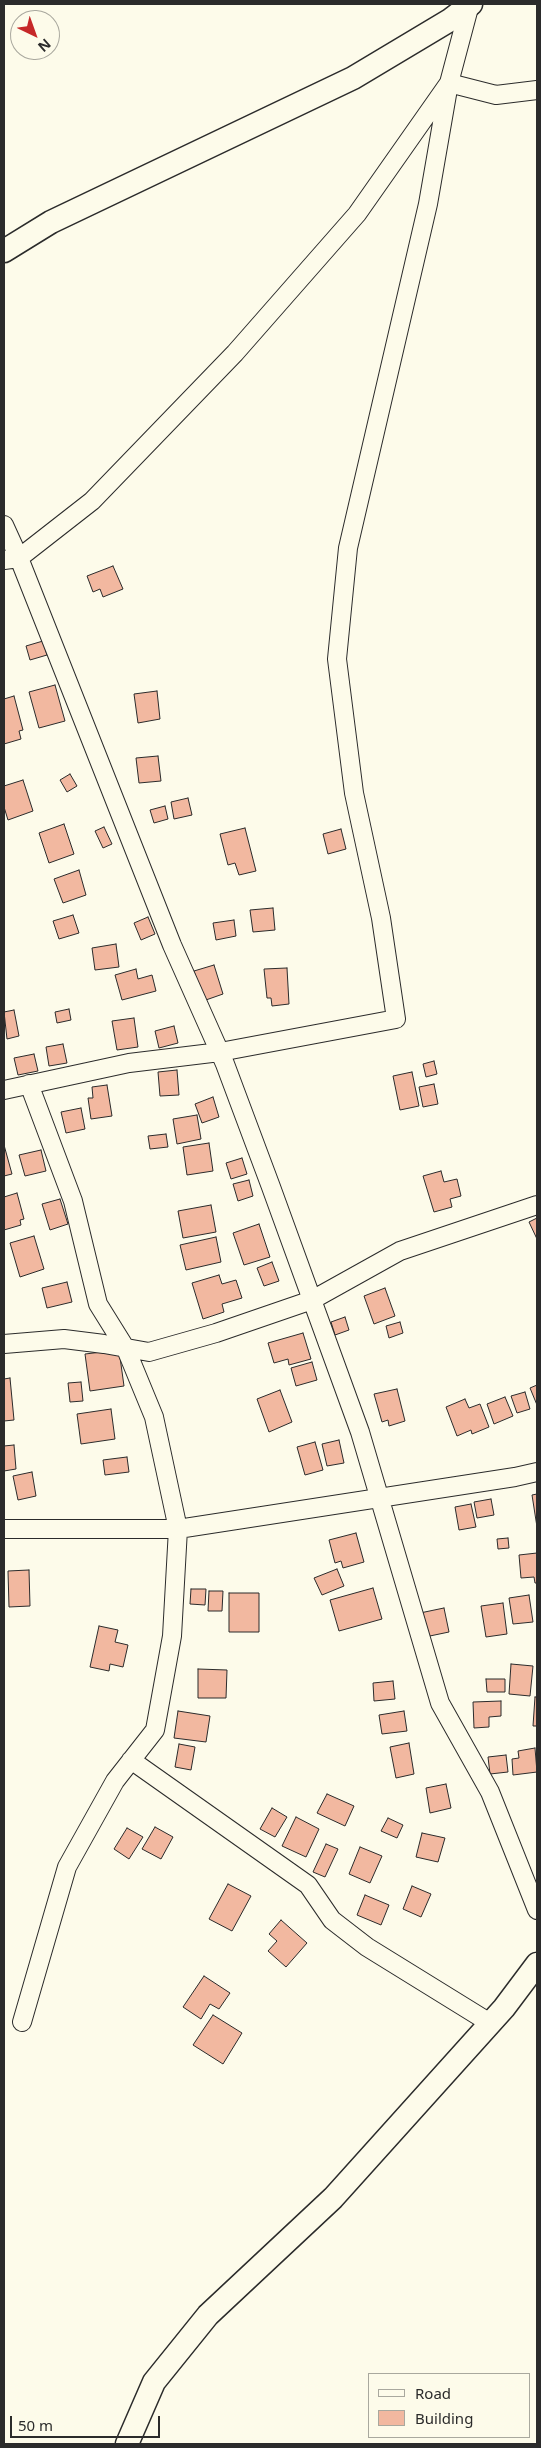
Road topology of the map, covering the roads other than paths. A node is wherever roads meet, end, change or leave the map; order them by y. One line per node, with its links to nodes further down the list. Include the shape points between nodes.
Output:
1 (471, 4): 2 (street); 4 (street, via 353,78 51,222)
2 (449, 83): 3 (street, via 496,95); 6 (street, via 357,214 235,353 92,501); 7 (street, via 428,204 348,548 337,660 354,793 381,918 396,1019)
3 (537, 90)
4 (4, 251)
5 (4, 526): 6 (street)
6 (11, 559): 7 (street)
7 (220, 1052): 8 (street, via 130,1063); 11 (street)
8 (29, 1084): 9 (street); 13 (street, via 73,1200 98,1304)
9 (4, 1090)
10 (537, 1205): 11 (street, via 400,1251)
11 (312, 1300): 13 (street, via 149,1352); 15 (street, via 360,1432)
12 (4, 1344): 13 (street, via 64,1339)
13 (126, 1349): 17 (street, via 154,1417)
14 (537, 1472): 15 (street)
15 (379, 1498): 17 (street); 19 (street, via 440,1702 490,1792)
16 (4, 1529): 17 (street)
17 (178, 1529): 18 (street, via 172,1636 155,1730)
18 (131, 1760): 21 (street, via 115,1781 67,1867); 22 (street, via 308,1885 332,1920 367,1947)
19 (537, 1910)
20 (537, 1964): 22 (street)
21 (22, 2022)
22 (490, 2023): 23 (street, via 333,2198 208,2315 154,2382)
23 (127, 2444)

